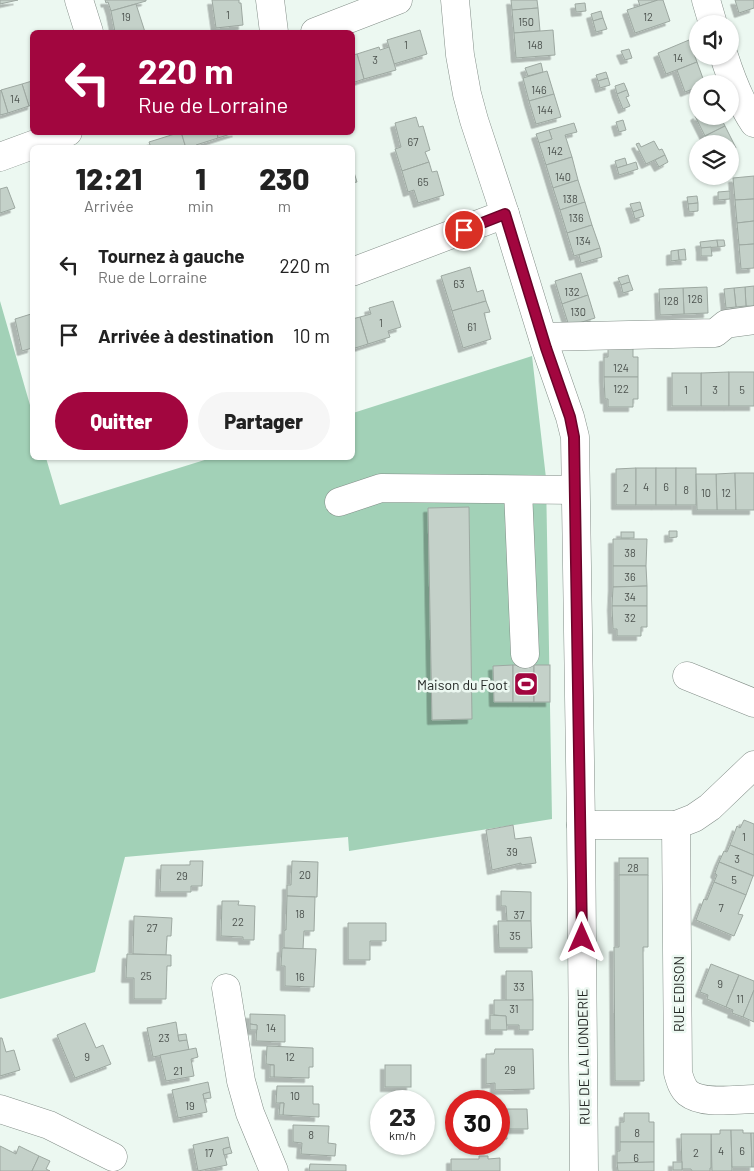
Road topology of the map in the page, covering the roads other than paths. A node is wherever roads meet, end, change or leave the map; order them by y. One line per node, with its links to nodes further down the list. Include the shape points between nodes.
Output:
1 (79, 0): 7 (street)
2 (270, 0): 8 (street)
3 (398, 0): 9 (street)
4 (455, 0): 16 (street, RUE DE LA LIONDERIE, via 467,94)
5 (706, 0): 6 (street)
6 (710, 15)
7 (89, 30)
8 (274, 30)
9 (320, 30)
10 (727, 65): 11 (street, via 734,89)
11 (754, 123)
12 (60, 135): 13 (street)
13 (33, 145)
14 (30, 146): 15 (street)
15 (0, 157)
16 (505, 214): 17 (street); 19 (street, RUE DE LA LIONDERIE)
17 (355, 271)
18 (754, 320): 19 (street, via 726,324 716,333)
19 (543, 337): 21 (street, RUE DE LA LIONDERIE, via 570,417)
20 (518, 490): 21 (street); 22 (street, via 381,488); 23 (street)
21 (576, 490): 27 (street, RUE DE LA LIONDERIE)
22 (339, 502)
23 (525, 654)
24 (687, 676): 25 (street)
25 (754, 703)
26 (754, 766): 28 (street, via 710,807)
27 (581, 825): 28 (street); 34 (street, RUE DE LA LIONDERIE)
28 (676, 825): 30 (street, RUE EDISON, via 678,1073 689,1094 701,1100)
29 (226, 988): 33 (street, via 240,1081)
30 (754, 1099)
31 (0, 1109): 32 (street, via 50,1125)
32 (113, 1158)
33 (274, 1171)
34 (584, 1171)

